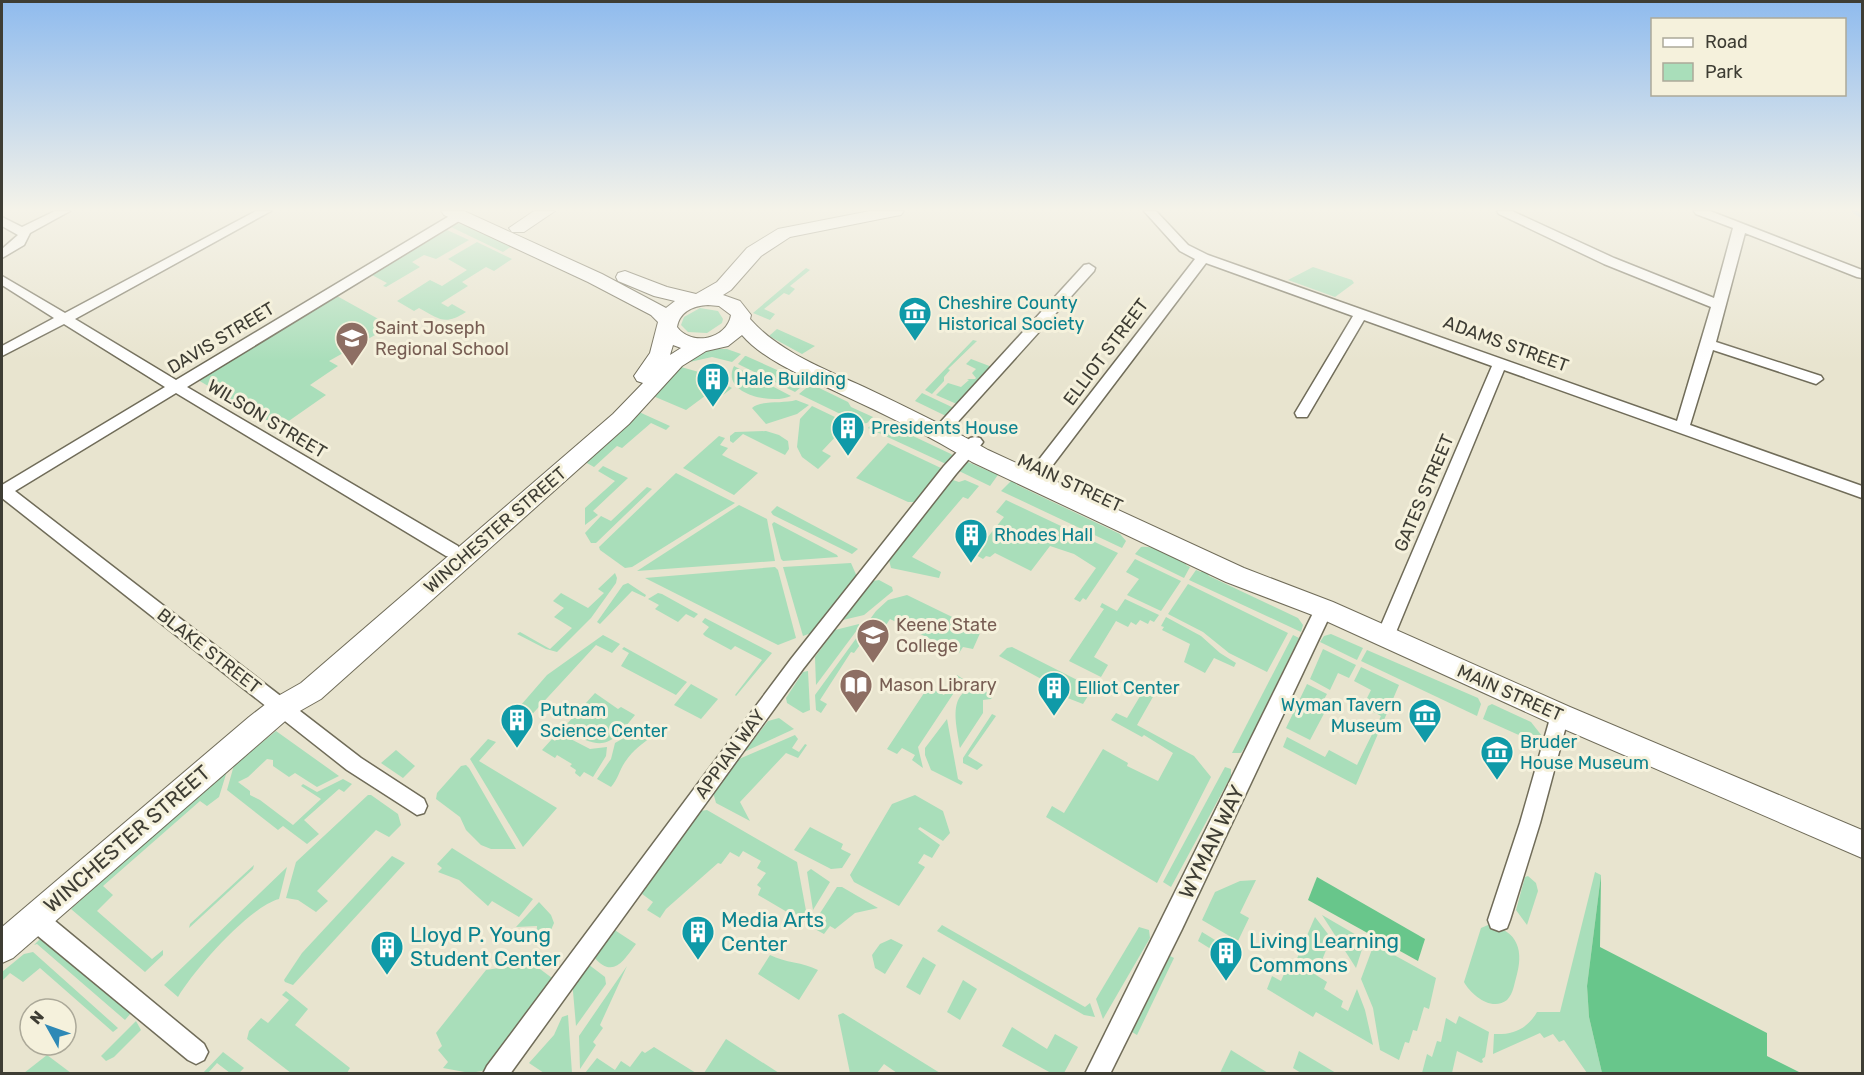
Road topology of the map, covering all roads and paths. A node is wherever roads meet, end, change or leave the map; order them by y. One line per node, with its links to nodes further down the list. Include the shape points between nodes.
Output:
1 (172, 261): 21 (street)
2 (377, 261): 29 (street, DAVIS STREET)
3 (557, 261): 22 (main road, via 658,311)
4 (590, 261): 16 (main road)
5 (734, 261): 16 (main road, via 709,284)
6 (746, 261): 17 (main road, via 728,283)
7 (758, 261): 20 (main road, via 743,287)
8 (1201, 261): 34 (street, ELLIOT STREET)
9 (1212, 261): 19 (street, ADAMS STREET)
10 (1609, 261): 18 (street)
11 (1730, 261): 18 (street)
12 (1829, 261): 14 (street)
13 (1089, 268): 32 (street)
14 (1863, 274)
15 (2, 280): 21 (street, WILSON STREET)
16 (668, 294): 17 (main road)
17 (699, 299): 20 (main road, via 724,301); 22 (main road, via 679,307)
18 (1718, 305): 24 (street)
19 (1361, 314): 26 (street, ADAMS STREET); 30 (street)
20 (739, 315): 23 (main road, via 732,334); 27 (main road, MAIN STREET, via 760,341)
21 (66, 318): 25 (street); 29 (street, WILSON STREET)
22 (668, 324): 23 (main road, via 675,338); 37 (main road, WINCHESTER STREET, via 659,356 629,392)
23 (708, 344): 27 (main road, MAIN STREET, via 751,348); 40 (main road, WINCHESTER STREET, via 668,367 621,419 311,691)
24 (1708, 344): 28 (street); 31 (street)
25 (2, 352)
26 (1500, 363): 31 (street, ADAMS STREET); 39 (street, GATES STREET)
27 (803, 367): 32 (main road, MAIN STREET)
28 (1816, 379)
29 (176, 386): 35 (street, DAVIS STREET); 37 (street, WILSON STREET)
30 (1302, 413)
31 (1682, 428): 36 (street, ADAMS STREET)
32 (940, 432): 33 (main road, MAIN STREET)
33 (972, 446): 34 (main road, MAIN STREET); 38 (main road, MAIN STREET, via 1235,575); 48 (street, APPIAN WAY, via 797,664)
34 (1040, 470): 38 (main road, MAIN STREET, via 1243,562)
35 (3, 492): 40 (street, BLAKE STREET)
36 (1863, 492)
37 (452, 551): 40 (main road, WINCHESTER STREET, via 299,687)
38 (1324, 609): 39 (main road, MAIN STREET); 49 (street, WYMAN WAY)
39 (1385, 637): 41 (main road, MAIN STREET)
40 (281, 708): 42 (street, BLAKE STREET); 44 (main road, WINCHESTER STREET)
41 (1560, 715): 43 (main road, MAIN STREET); 45 (street)
42 (417, 806)
43 (1863, 844)
44 (35, 919): 46 (main road, WINCHESTER STREET); 47 (street)
45 (1499, 920)
46 (2, 947)
47 (196, 1052)
48 (495, 1074)
49 (1096, 1074)

